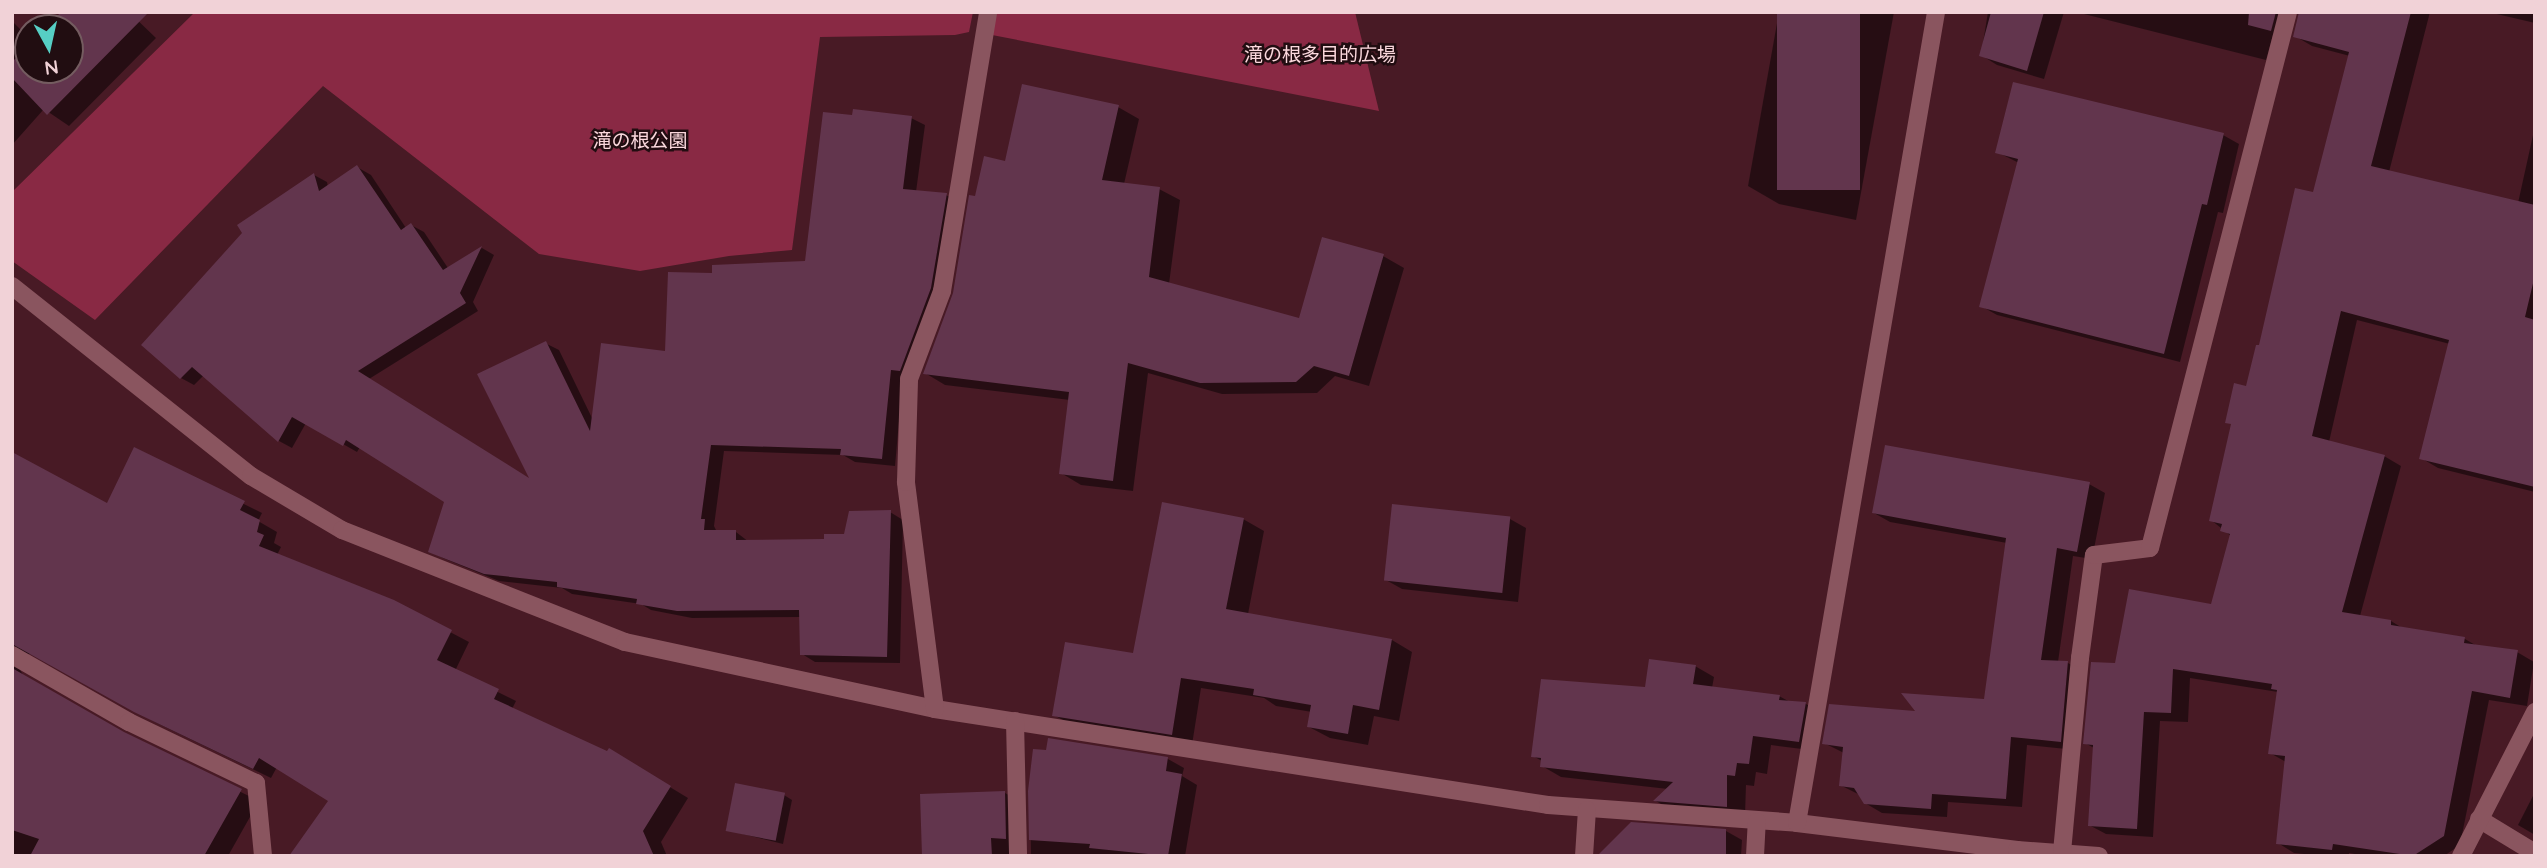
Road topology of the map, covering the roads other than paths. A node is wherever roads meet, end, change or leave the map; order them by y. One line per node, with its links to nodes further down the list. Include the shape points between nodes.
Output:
1 (988, 12): 6 (street, via 942,291 909,379 906,482)
2 (1937, 12): 12 (street)
3 (2288, 12): 13 (street, via 2150,548 2094,555)
4 (12, 286): 6 (street, via 251,476 342,530 625,642)
5 (12, 655): 16 (street, via 129,722 256,783)
6 (935, 709): 8 (street)
7 (2535, 712): 10 (street)
8 (1015, 721): 9 (street); 17 (street)
9 (1587, 810): 11 (street); 18 (street)
10 (2479, 820): 15 (street); 21 (street)
11 (1757, 822): 12 (street); 19 (street)
12 (1797, 823): 14 (street)
13 (2062, 852): 14 (street); 20 (street)
14 (2017, 853)
15 (2535, 853)
16 (263, 856)
17 (1018, 856)
18 (1584, 856)
19 (1755, 856)
20 (2099, 856)
21 (2461, 856)

